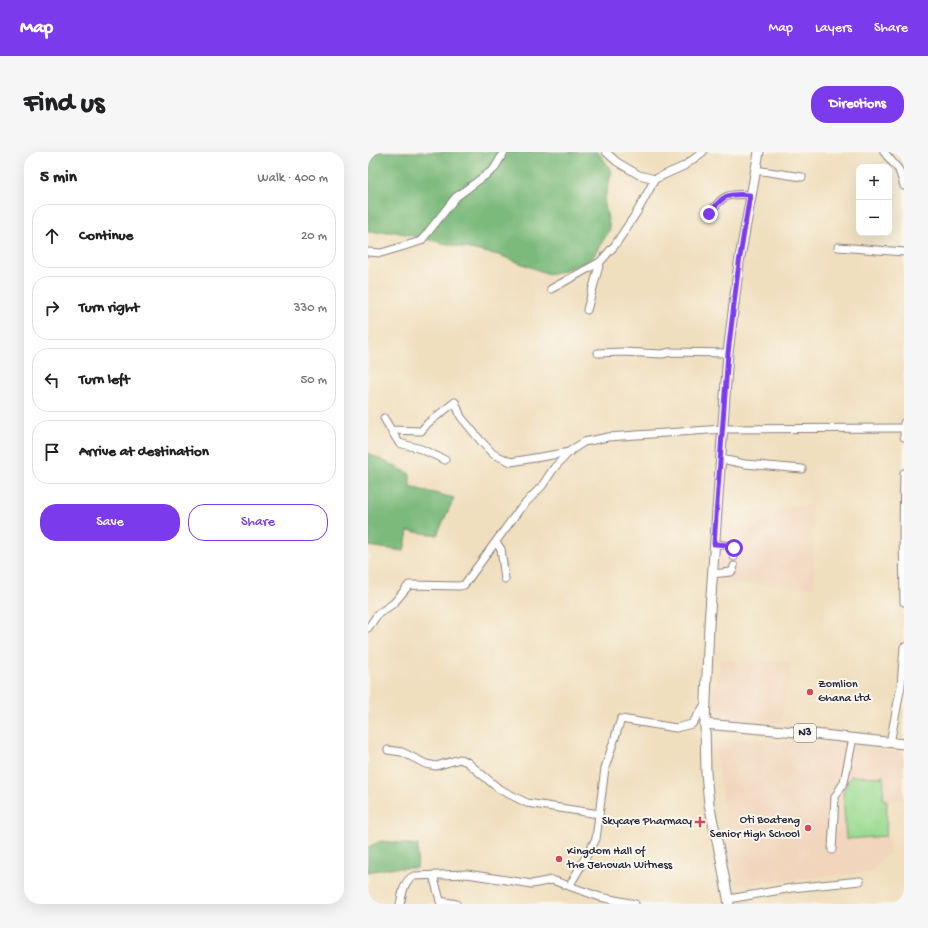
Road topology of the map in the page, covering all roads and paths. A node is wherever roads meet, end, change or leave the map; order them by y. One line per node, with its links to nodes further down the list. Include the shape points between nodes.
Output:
1 (504, 152): 13 (street, via 494,169 456,197 421,241 381,253)
2 (606, 152): 8 (street, via 639,175)
3 (703, 152): 8 (street, via 684,166)
4 (759, 152): 6 (main road)
5 (884, 152): 9 (street, via 899,170)
6 (755, 170): 7 (street); 10 (main road)
7 (802, 177)
8 (655, 179): 15 (street, via 615,246)
9 (904, 186)
10 (750, 195): 11 (street, via 735,194 724,197); 19 (main road)
11 (709, 214)
12 (838, 247): 14 (street)
13 (368, 252)
14 (904, 252)
15 (600, 262): 16 (street); 17 (street)
16 (551, 289)
17 (586, 310)
18 (598, 353): 19 (street)
19 (728, 353): 23 (main road)
20 (384, 418): 24 (street)
21 (904, 423): 22 (street)
22 (904, 428): 23 (street); 25 (street)
23 (723, 429): 26 (street, via 608,437 584,442); 27 (main road)
24 (391, 430): 26 (street, via 421,432 428,423 455,402 461,417 480,440 494,454 510,462); 28 (street, via 399,443)
25 (904, 437)
26 (570, 452): 32 (street, via 519,510)
27 (721, 459): 29 (street); 33 (main road)
28 (445, 460)
29 (802, 469)
30 (904, 473): 31 (street)
31 (903, 530): 38 (street)
32 (496, 543): 37 (street, via 500,549); 39 (street, via 464,585 409,585 394,603 378,614)
33 (714, 544): 34 (street, via 733,546); 36 (main road)
34 (734, 557)
35 (734, 566): 36 (street, via 731,572)
36 (712, 574): 41 (main road)
37 (505, 578)
38 (904, 602)
39 (368, 628)
40 (904, 647): 44 (street, via 901,686)
41 (706, 702): 42 (main road); 47 (street, via 692,724 676,728 621,719 605,768)
42 (705, 724): 43 (main road, N3); 52 (main road, via 709,804)
43 (853, 738): 44 (main road, N3); 48 (street, via 844,782 835,797)
44 (890, 743): 45 (main road, N3)
45 (904, 744)
46 (388, 750): 47 (street, via 402,752 436,766 460,759 499,789 527,803)
47 (599, 814): 51 (street, via 596,839)
48 (832, 850)
49 (433, 875): 51 (street, via 478,875 532,884 552,880); 53 (street); 54 (street, via 409,878)
50 (860, 881): 52 (street, via 792,888)
51 (570, 885): 56 (street, via 600,897)
52 (729, 901)
53 (441, 902): 55 (street)
54 (400, 904)
55 (456, 904)
56 (634, 904)

